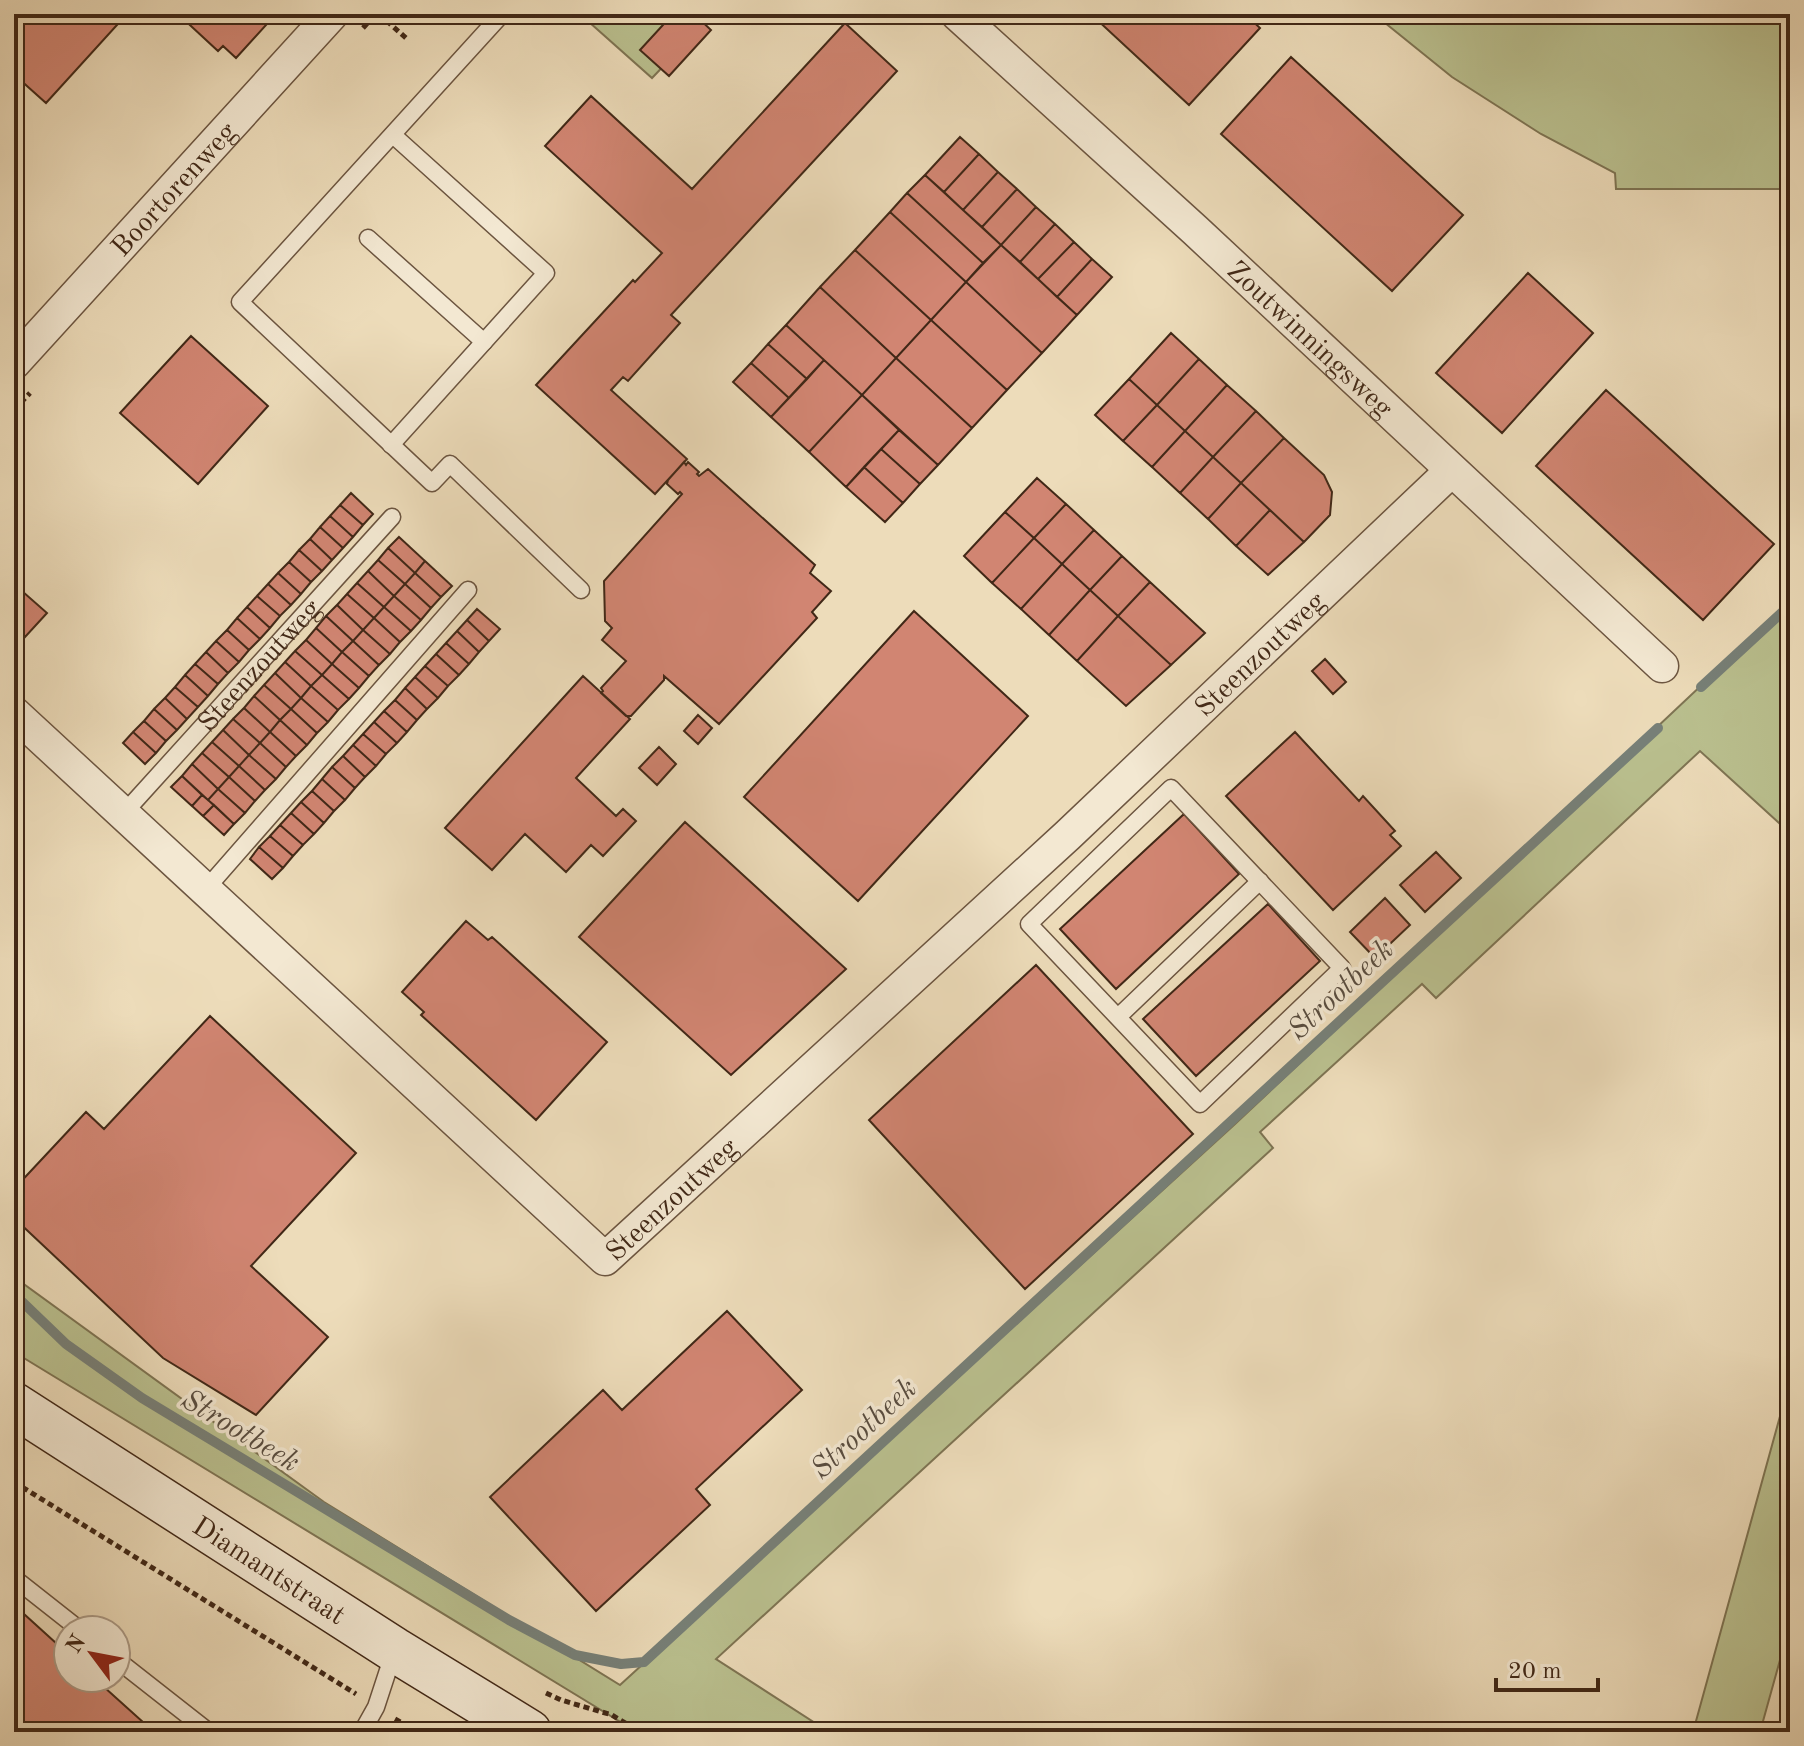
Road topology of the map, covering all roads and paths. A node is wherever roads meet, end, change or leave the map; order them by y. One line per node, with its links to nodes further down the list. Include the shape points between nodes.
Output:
1 (332, 14): 9 (street, Boortorenweg)
2 (379, 14): 5 (path)
3 (502, 14): 6 (lane)
4 (957, 14): 11 (street, Zoutwinningsweg)
5 (407, 39)
6 (393, 135): 8 (lane, via 546,273); 10 (lane, via 240,302)
7 (368, 238): 8 (lane)
8 (484, 342): 10 (lane)
9 (14, 363)
10 (391, 445): 14 (lane, via 432,483 450,464)
11 (1451, 471): 15 (street, Zoutwinningsweg); 18 (street, Steenzoutweg)
12 (392, 517): 17 (lane, Steenzoutweg)
13 (468, 590): 20 (lane)
14 (581, 590)
15 (1662, 666)
16 (14, 713): 17 (street, Steenzoutweg)
17 (124, 813): 20 (street, Steenzoutweg)
18 (1081, 848): 19 (lane, Steenzoutweg, via 1171,788); 20 (street, Steenzoutweg, via 605,1259); 21 (lane, Steenzoutweg, via 1029,924)
19 (1260, 881): 21 (lane); 21 (lane, Steenzoutweg, via 1342,968 1222,1083 1200,1104)
20 (206, 889)
21 (1118, 1017)
22 (14, 1405): 26 (main road, Diamantstraat)
23 (14, 1482): 29 (path)
24 (14, 1578): 25 (lane)
25 (60, 1614)
26 (395, 1650): 29 (lane); 33 (main road, Diamantstraat)
27 (132, 1672): 30 (lane)
28 (1790, 1702): 34 (path)
29 (376, 1707): 31 (lane); 32 (path)
30 (209, 1732)
31 (362, 1732)
32 (419, 1732)
33 (529, 1732)
34 (1782, 1732)

